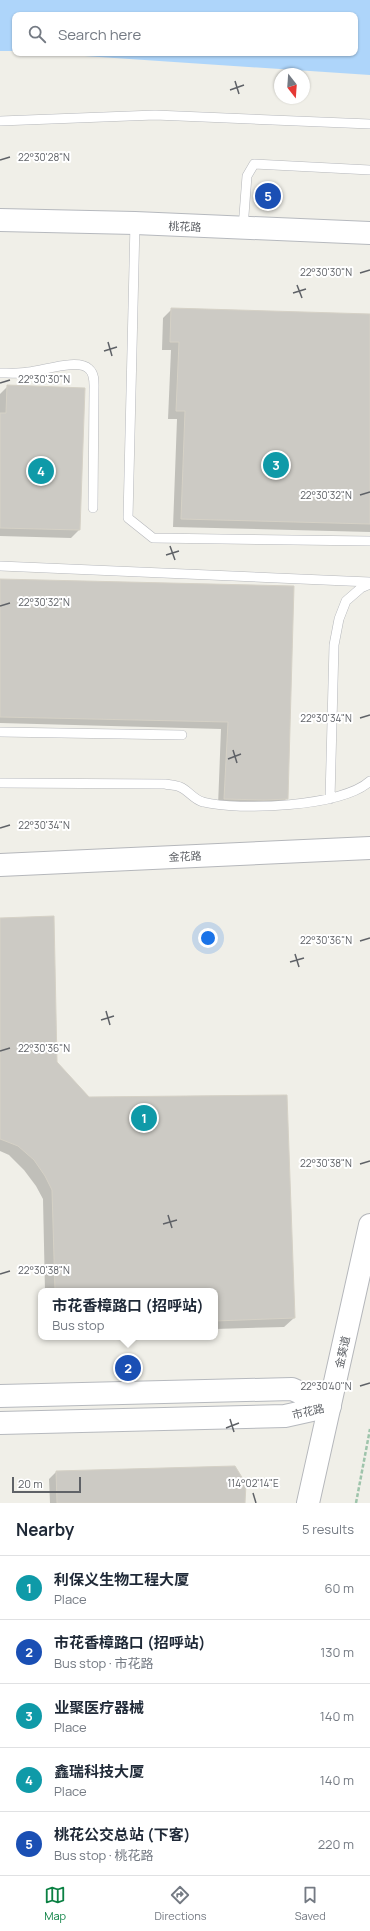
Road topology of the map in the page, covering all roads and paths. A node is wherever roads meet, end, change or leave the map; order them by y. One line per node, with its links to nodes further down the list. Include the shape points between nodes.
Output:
1 (0, 121): 2 (lane, via 155,115)
2 (370, 124)
3 (370, 170): 6 (lane, via 254,164 247,176)
4 (0, 220): 5 (main road, 桃花路)
5 (135, 223): 6 (main road, 桃花路); 10 (lane, via 128,518 153,538)
6 (242, 228): 7 (main road, 桃花路)
7 (370, 233)
8 (0, 373): 9 (lane, via 26,373 72,364 84,365 90,369 94,376)
9 (93, 508)
10 (370, 542)
11 (0, 566): 12 (lane)
12 (370, 583): 17 (lane, via 346,601 339,619 334,645)
13 (0, 732): 14 (lane)
14 (182, 735)
15 (370, 781): 17 (lane, via 347,794)
16 (0, 783): 17 (lane, via 165,784 180,786 201,802 220,805 258,806)
17 (330, 799)
18 (370, 848): 19 (main road, 金花路)
19 (0, 864)
20 (370, 1225): 22 (main road, 金葵道)
21 (0, 1396): 22 (main road, 市花路, via 292,1389)
22 (330, 1406): 23 (main road, 市花路, via 285,1416); 25 (main road, 金葵道)
23 (0, 1423)
24 (370, 1429): 26 (path)
25 (308, 1503)
26 (356, 1503)

